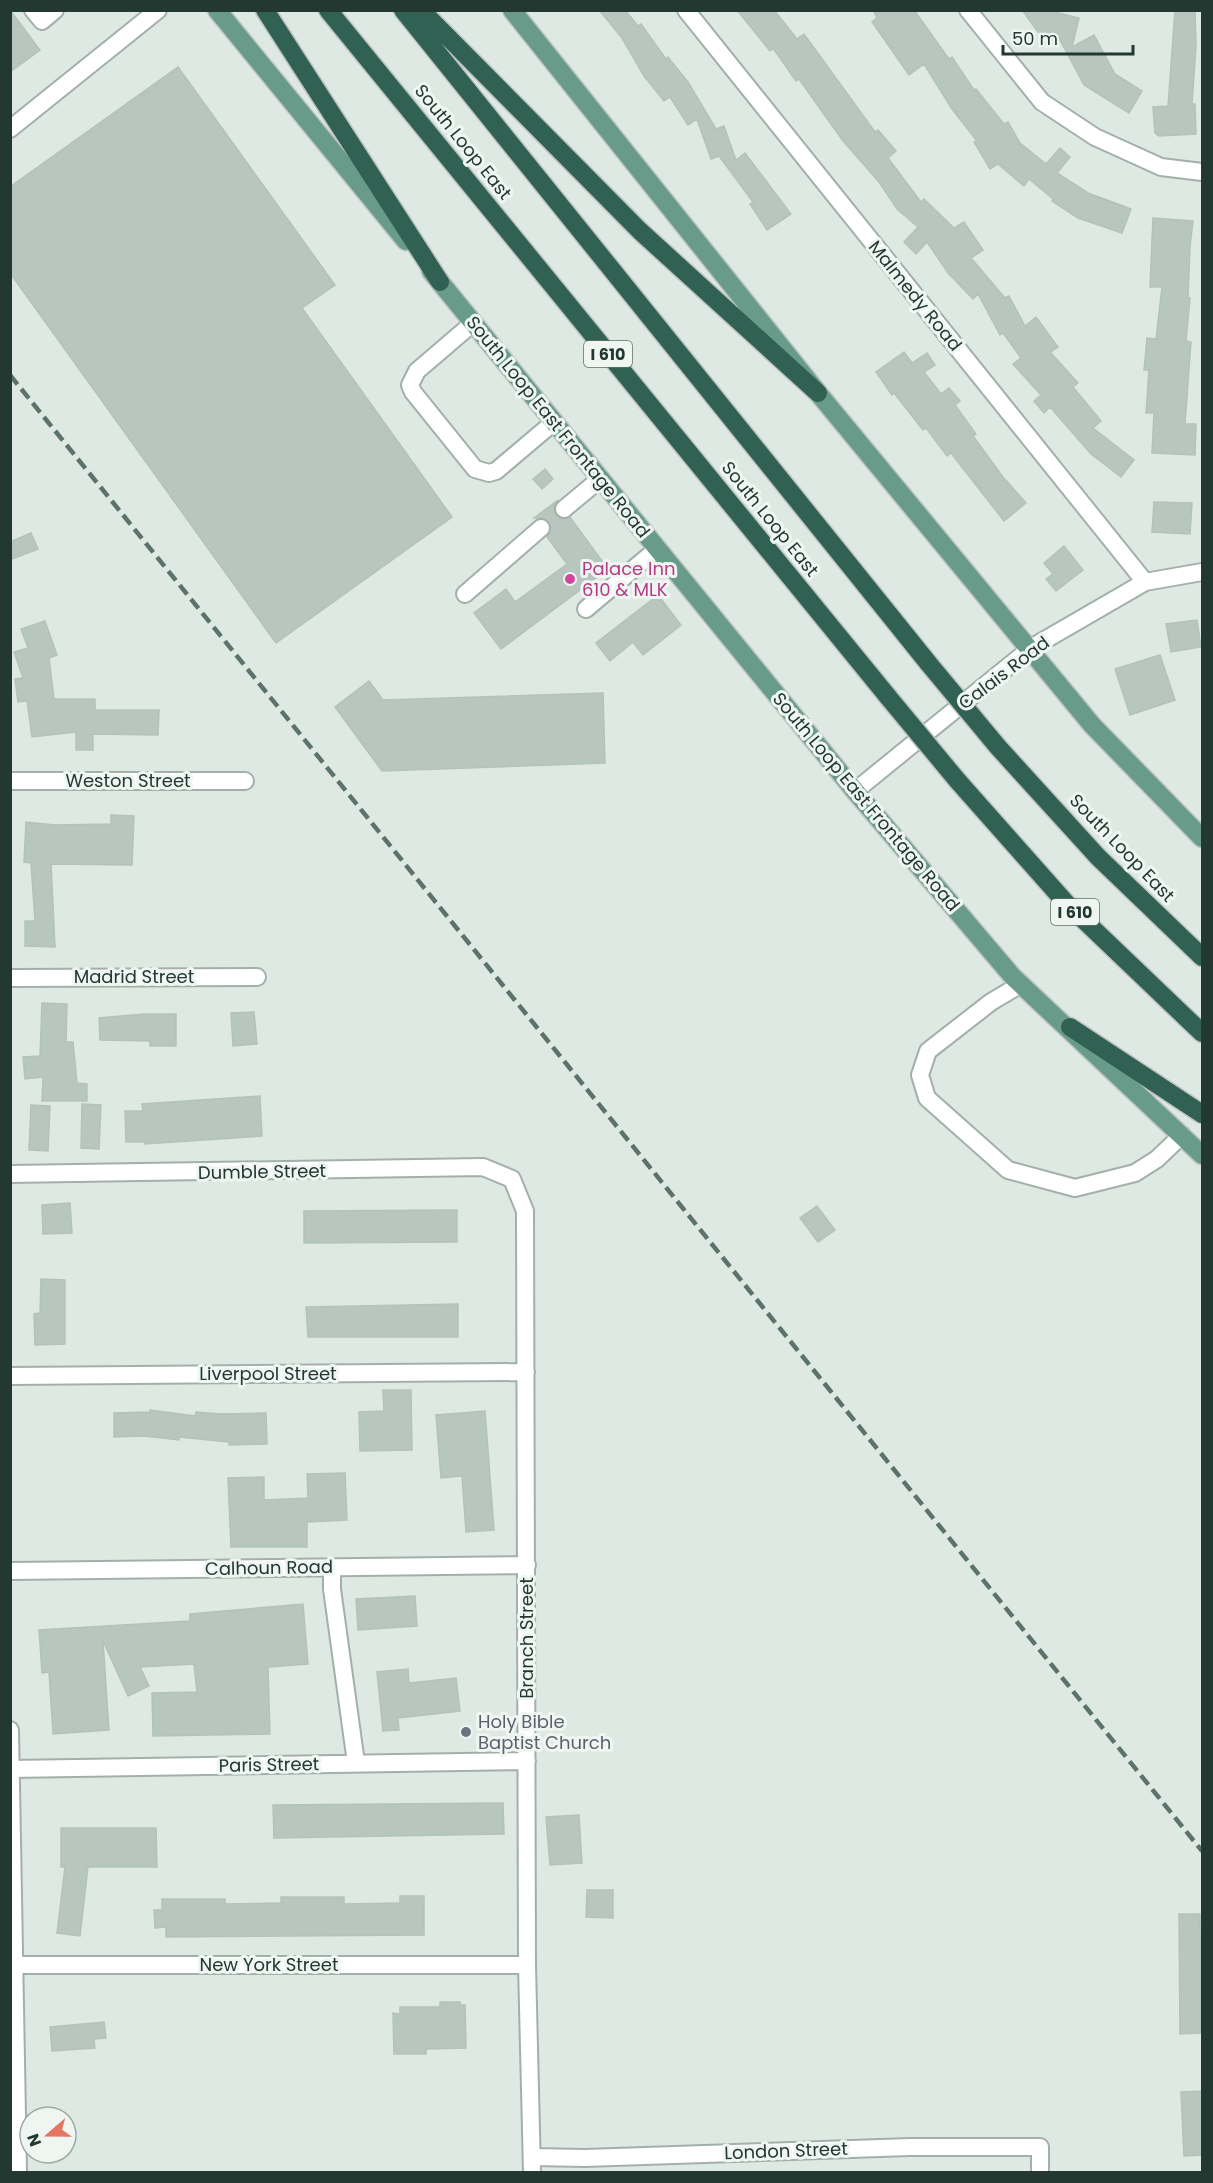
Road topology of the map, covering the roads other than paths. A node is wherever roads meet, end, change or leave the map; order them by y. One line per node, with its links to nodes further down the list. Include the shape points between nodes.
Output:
1 (33, 10): 2 (street, via 42,21)
2 (55, 10)
3 (158, 10): 12 (street)
4 (217, 10): 14 (main road, South Loop East Frontage Road)
5 (266, 10): 14 (highway)
6 (328, 10): 36 (highway, South Loop East / I 610, bridge, via 957,780 1066,903)
7 (403, 10): 31 (highway, South Loop East, bridge, via 999,747 1098,857)
8 (421, 10): 16 (highway, via 640,231)
9 (512, 10): 16 (main road)
10 (686, 10): 23 (street, Malmedy Road)
11 (968, 10): 13 (street, via 1042,102 1095,137 1161,167)
12 (10, 129)
13 (1203, 172)
14 (441, 282): 15 (main road, South Loop East Frontage Road)
15 (473, 323): 17 (main road, South Loop East Frontage Road); 17 (street, via 417,371 410,385 475,469 496,471)
16 (818, 393): 26 (main road)
17 (554, 422): 18 (main road, South Loop East Frontage Road)
18 (600, 479): 19 (street); 21 (main road, South Loop East Frontage Road)
19 (564, 509)
20 (541, 528): 24 (street)
21 (657, 549): 25 (street); 29 (main road, South Loop East Frontage Road)
22 (1203, 573): 23 (street, Calais Road)
23 (1145, 582): 26 (street, Calais Road)
24 (465, 594)
25 (586, 609)
26 (1031, 648): 29 (street, Calais Road); 30 (main road, via 1092,725)
27 (10, 781): 28 (street, Weston Street)
28 (245, 781)
29 (855, 791): 34 (main road, South Loop East Frontage Road)
30 (1203, 838)
31 (1203, 957)
32 (257, 977): 33 (street, Madrid Street)
33 (10, 978)
34 (1022, 984): 35 (main road, South Loop East Frontage Road); 38 (street, via 991,1002 928,1051 920,1075 927,1098 1008,1170 1075,1188 1135,1173 1157,1160)
35 (1070, 1028): 37 (highway); 38 (main road, South Loop East Frontage Road)
36 (1203, 1033)
37 (1203, 1114)
38 (1182, 1135): 39 (main road, South Loop East Frontage Road)
39 (1203, 1155)
40 (10, 1174): 41 (street, Dumble Street, via 483,1167)
41 (512, 1179): 42 (street, Branch Street, via 525,1211)
42 (526, 1372): 43 (street, Liverpool Street); 44 (street, Branch Street)
43 (10, 1376)
44 (527, 1565): 45 (street, Calhoun Road); 48 (street, Branch Street)
45 (332, 1567): 46 (street, Calhoun Road); 49 (street)
46 (10, 1571)
47 (10, 1730): 50 (street)
48 (527, 1761): 49 (street, Paris Street); 52 (street, Branch Street)
49 (356, 1763): 50 (street, Paris Street)
50 (11, 1769): 51 (street)
51 (13, 1965): 52 (street, New York Street); 53 (street)
52 (527, 1965): 54 (street, Branch Street)
53 (15, 2164)
54 (532, 2165): 55 (street, London Street)
55 (585, 2165): 56 (street, London Street, via 910,2147 1040,2147)
56 (1040, 2172)

